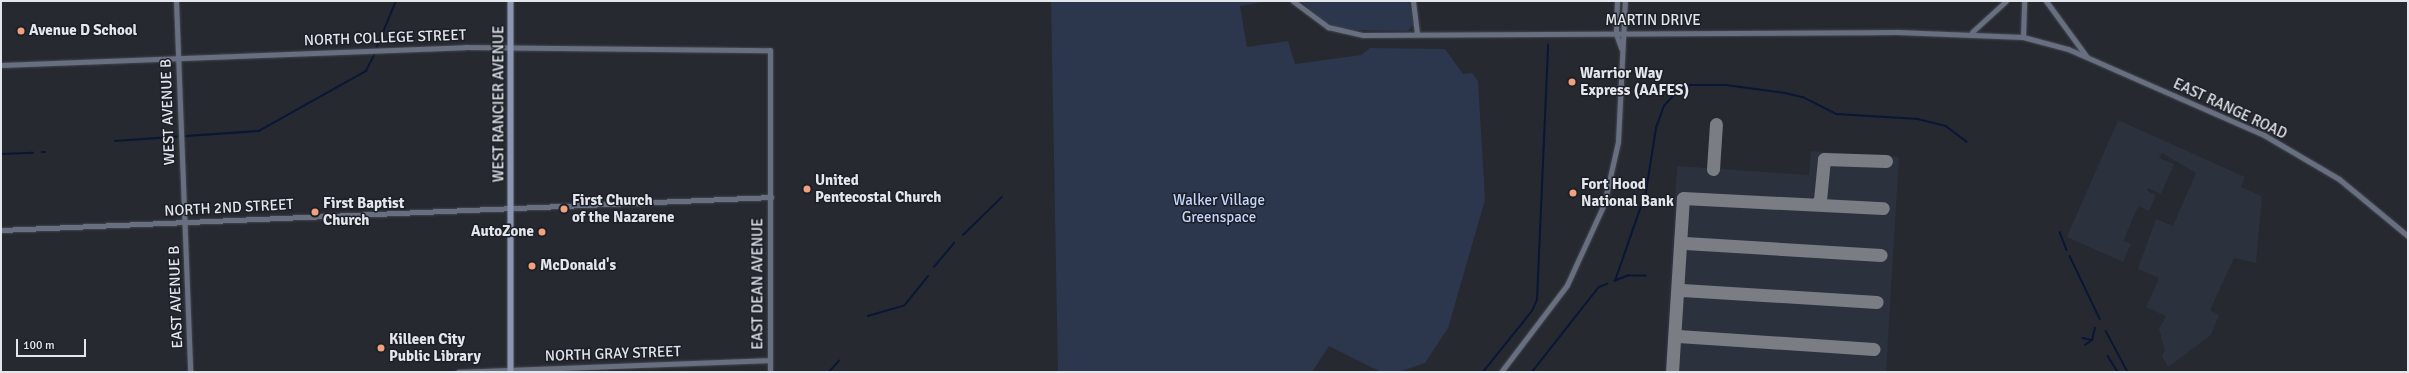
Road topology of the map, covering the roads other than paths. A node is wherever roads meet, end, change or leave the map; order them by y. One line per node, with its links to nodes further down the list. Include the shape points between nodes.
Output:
1 (176, 1): 19 (street, WEST AVENUE B)
2 (511, 1): 15 (main road, WEST RANCIER AVENUE)
3 (1293, 1): 11 (street, MARTIN DRIVE, via 1317,22 1347,33)
4 (1413, 1): 11 (street)
5 (1617, 1): 12 (street)
6 (1625, 1): 13 (street)
7 (2006, 1): 10 (street)
8 (2024, 1): 14 (street)
9 (2046, 1): 18 (street)
10 (1972, 32): 13 (street, MARTIN DRIVE); 14 (street, MARTIN DRIVE)
11 (1417, 33): 12 (street, MARTIN DRIVE)
12 (1616, 34): 13 (street, MARTIN DRIVE); 16 (street)
13 (1625, 34): 16 (street)
14 (2023, 37): 18 (street, EAST RANGE ROAD)
15 (511, 46): 17 (street, NORTH COLLEGE STREET); 19 (street, NORTH COLLEGE STREET); 22 (main road, WEST RANCIER AVENUE)
16 (1621, 49): 31 (street, via 1618,142 1598,220 1567,285)
17 (770, 50): 21 (street, EAST DEAN AVENUE)
18 (2087, 57): 25 (street, EAST RANGE ROAD, via 2264,135 2318,165)
19 (178, 59): 20 (street, NORTH COLLEGE STREET); 23 (street, WEST AVENUE B)
20 (1, 65)
21 (771, 197): 22 (street, NORTH 2ND STREET); 26 (street, EAST DEAN AVENUE)
22 (511, 207): 23 (street, NORTH 2ND STREET); 27 (main road, WEST RANCIER AVENUE)
23 (185, 222): 24 (street, NORTH 2ND STREET); 28 (street, EAST AVENUE B)
24 (1, 230)
25 (2408, 236)
26 (770, 360): 27 (street, NORTH GRAY STREET); 30 (street, EAST DEAN AVENUE)
27 (511, 371): 29 (street, NORTH GRAY STREET)
28 (190, 372)
29 (458, 372)
30 (770, 372)
31 (1501, 372)

